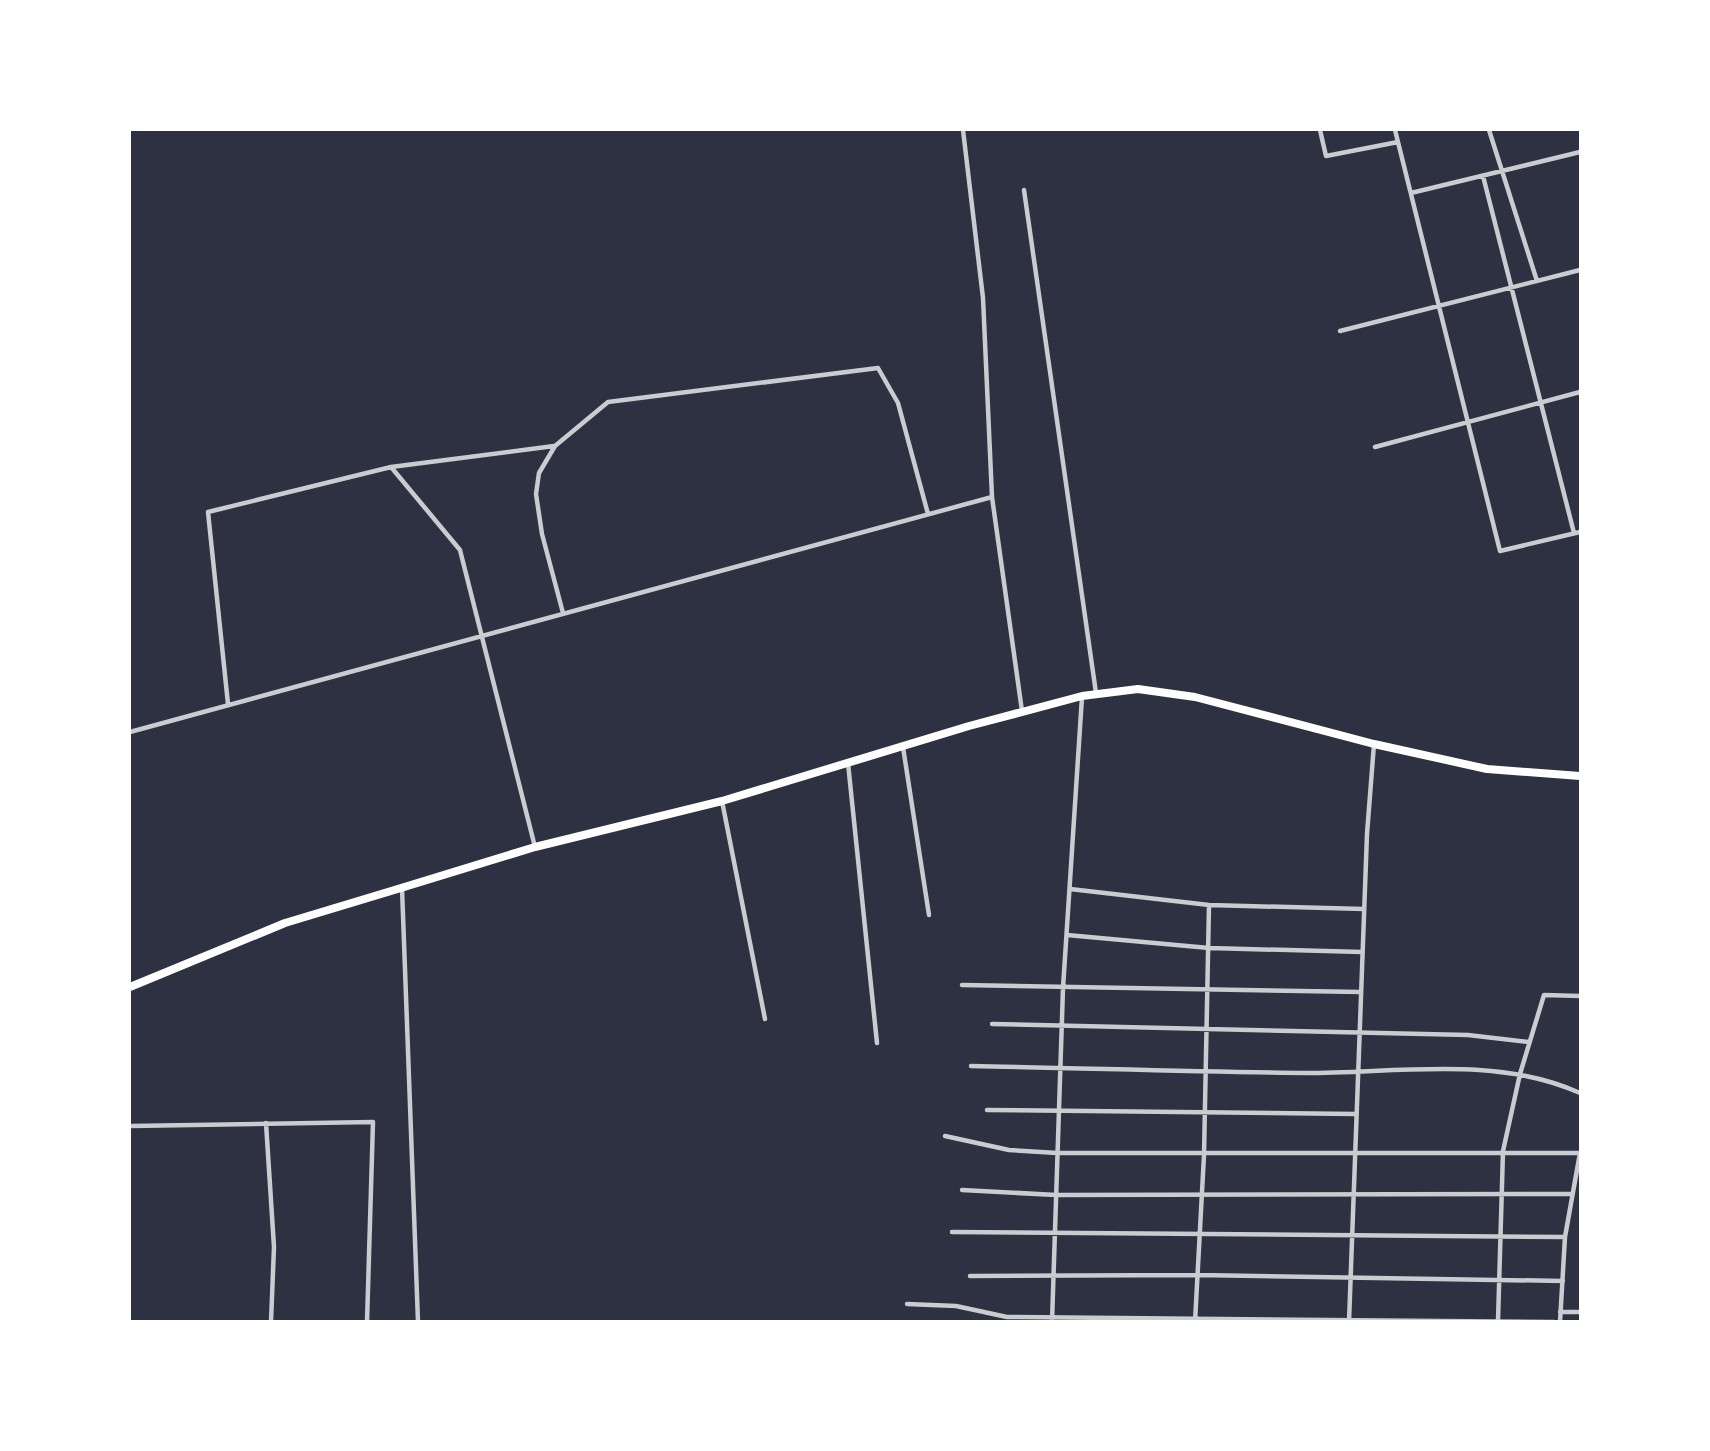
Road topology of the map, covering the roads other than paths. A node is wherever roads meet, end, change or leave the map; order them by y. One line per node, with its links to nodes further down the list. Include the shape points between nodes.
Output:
1 (963, 130): 22 (street, via 983,298)
2 (1320, 130): 5 (street, via 1326,156)
3 (1395, 130): 5 (street)
4 (1489, 130): 7 (street)
5 (1398, 142): 10 (street)
6 (1580, 152): 7 (street)
7 (1503, 171): 8 (street); 12 (street)
8 (1483, 176): 10 (street); 13 (street)
9 (1024, 190): 27 (street)
10 (1411, 193): 14 (street)
11 (1580, 270): 12 (street)
12 (1537, 281): 13 (street)
13 (1511, 288): 14 (street); 17 (street)
14 (1440, 306): 15 (street); 18 (street)
15 (1340, 331)
16 (1580, 392): 17 (street)
17 (1541, 403): 18 (street); 24 (street)
18 (1469, 423): 20 (street); 24 (street, via 1500,551)
19 (555, 446): 21 (street); 23 (street, via 608,402 878,368 898,403); 25 (street, via 538,473 536,494)
20 (1375, 447)
21 (391, 467): 26 (street, via 460,550); 29 (street, via 208,512)
22 (992, 497): 23 (street); 30 (street)
23 (928, 514): 25 (street)
24 (1577, 532)
25 (563, 613): 26 (street)
26 (481, 635): 29 (street); 37 (street)
27 (1096, 694): 28 (highway); 32 (highway, via 1138,689 1195,697)
28 (1083, 696): 30 (highway); 39 (street)
29 (228, 704): 31 (street)
30 (1022, 712): 33 (highway)
31 (130, 732)
32 (1374, 744): 35 (highway, via 1488,769); 41 (street)
33 (903, 747): 34 (highway); 42 (street)
34 (848, 763): 36 (highway); 58 (street)
35 (1580, 776)
36 (722, 801): 37 (highway); 52 (street)
37 (535, 847): 38 (highway)
38 (401, 888): 47 (highway, via 285,923); 103 (street)
39 (1070, 889): 40 (street); 43 (street)
40 (1209, 905): 41 (street); 44 (street)
41 (1364, 909): 45 (street)
42 (929, 915)
43 (1067, 935): 44 (street); 48 (street)
44 (1209, 948): 45 (street); 49 (street)
45 (1362, 952): 50 (street)
46 (962, 985): 48 (street)
47 (130, 987)
48 (1063, 988): 49 (street); 54 (street)
49 (1208, 990): 50 (street); 55 (street)
50 (1361, 992): 56 (street)
51 (1580, 996): 57 (street, via 1544,995)
52 (765, 1019)
53 (992, 1024): 54 (street)
54 (1062, 1026): 55 (street); 60 (street)
55 (1207, 1031): 56 (street); 61 (street)
56 (1359, 1032): 57 (street); 62 (street)
57 (1529, 1042): 63 (street)
58 (877, 1043)
59 (971, 1066): 60 (street)
60 (1060, 1068): 61 (street); 66 (street)
61 (1206, 1072): 62 (street); 67 (street)
62 (1358, 1073): 63 (street, via 1465,1069); 68 (street)
63 (1520, 1074): 64 (street); 72 (street)
64 (1580, 1093)
65 (986, 1110): 66 (street)
66 (1059, 1111): 67 (street); 74 (street)
67 (1205, 1113): 68 (street); 76 (street)
68 (1356, 1114): 75 (street)
69 (266, 1123): 70 (street); 101 (street, via 274,1247); 102 (street, via 373,1122)
70 (130, 1126)
71 (945, 1136): 74 (street, via 1009,1150)
72 (1503, 1150): 73 (street); 75 (street); 82 (street)
73 (1580, 1152): 79 (street)
74 (1058, 1153): 76 (street); 80 (street)
75 (1355, 1153): 76 (street); 78 (street)
76 (1204, 1155): 81 (street)
77 (962, 1190): 80 (street)
78 (1353, 1194): 81 (street); 82 (street); 86 (street)
79 (1572, 1194): 82 (street); 88 (street)
80 (1056, 1195): 81 (street); 85 (street)
81 (1202, 1195): 84 (street)
82 (1502, 1196): 87 (street)
83 (952, 1233): 85 (street)
84 (1200, 1233): 85 (street); 86 (street); 89 (street)
85 (1055, 1234): 91 (street)
86 (1352, 1236): 87 (street); 92 (street)
87 (1500, 1237): 88 (street); 93 (street)
88 (1565, 1237): 94 (street)
89 (1198, 1275): 91 (street); 92 (street); 98 (street)
90 (970, 1276): 91 (street)
91 (1053, 1277): 99 (street)
92 (1350, 1277): 93 (street); 100 (street)
93 (1499, 1280): 94 (street); 104 (street)
94 (1563, 1281): 96 (street)
95 (907, 1304): 99 (street)
96 (1560, 1312): 97 (street); 106 (street)
97 (1580, 1312)
98 (1195, 1319): 99 (street); 100 (street)
99 (1052, 1320)
100 (1349, 1320): 104 (street)
101 (271, 1321)
102 (367, 1321)
103 (418, 1321)
104 (1498, 1321): 105 (street)
105 (1554, 1321)
106 (1560, 1321)

